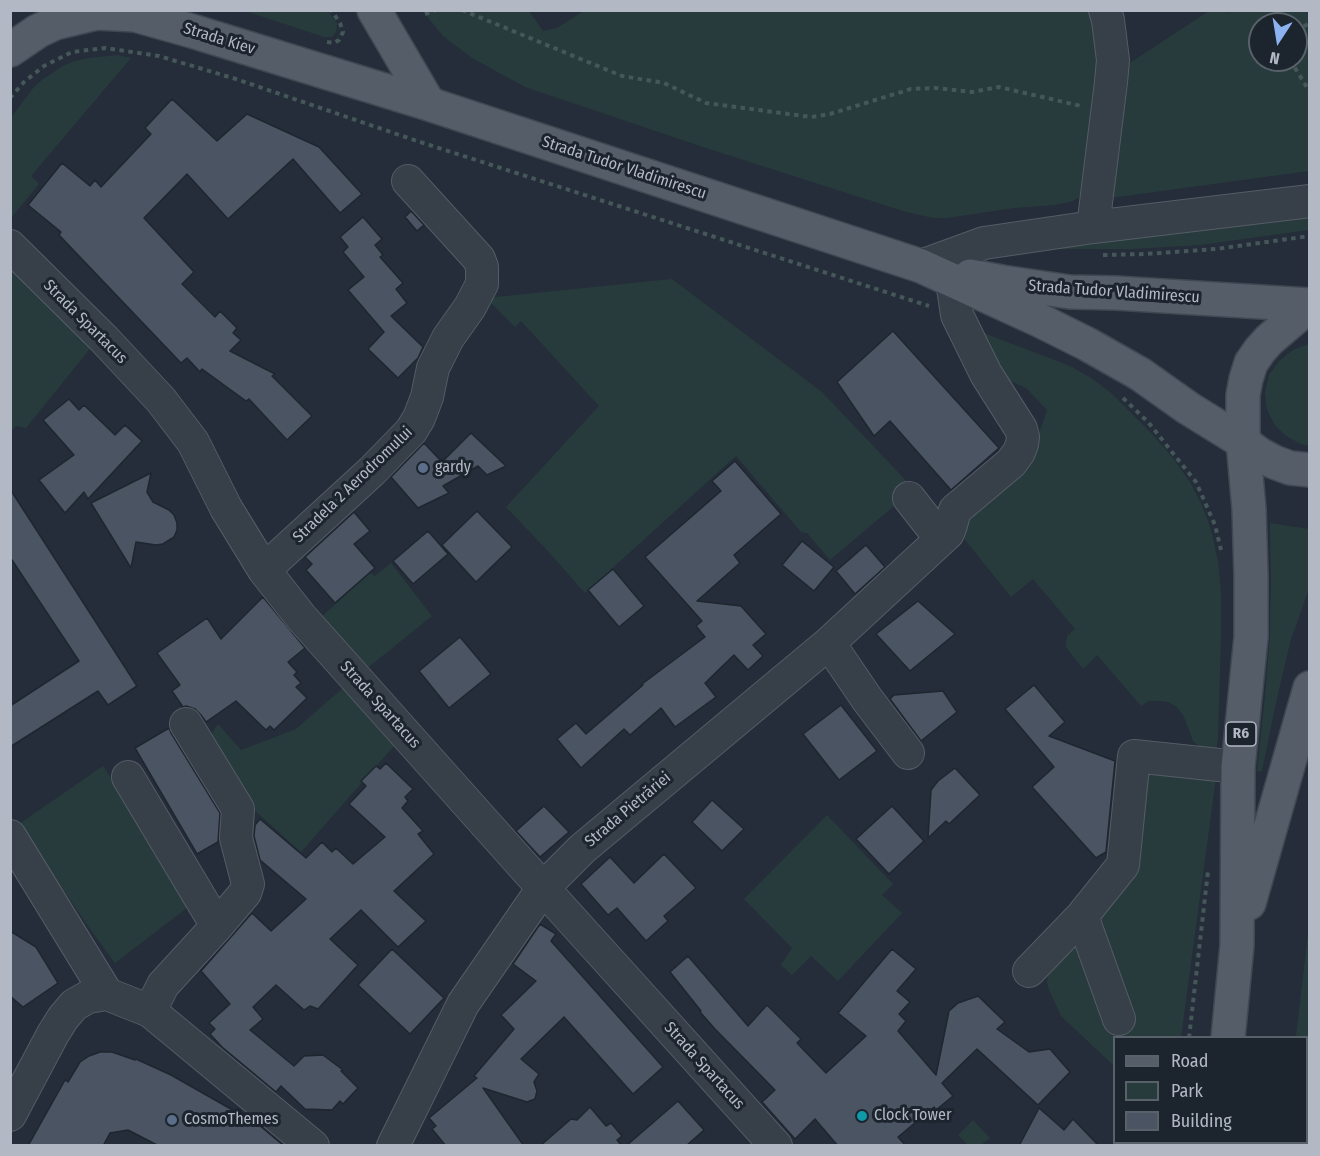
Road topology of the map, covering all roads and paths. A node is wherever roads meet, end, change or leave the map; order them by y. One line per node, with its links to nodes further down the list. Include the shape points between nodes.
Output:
1 (331, 10): 8 (path, via 342,35 334,43)
2 (374, 10): 13 (main road)
3 (436, 10): 7 (path)
4 (462, 10): 14 (path, via 622,76 664,83 706,103 811,117 911,89 972,92 999,87)
5 (1105, 10): 18 (street, via 1113,60)
6 (96, 12): 9 (main road, Strada Kiev, via 56,23); 13 (main road, Strada Kiev, via 164,22)
7 (425, 14)
8 (319, 39)
9 (10, 50)
10 (1298, 72): 11 (path)
11 (1310, 92)
12 (10, 98): 23 (path, via 44,66 72,52 105,48 159,56)
13 (429, 104): 20 (main road, Strada Tudor Vladimirescu)
14 (1082, 106)
15 (408, 181): 30 (street, Stradela 2 Aerodromului, via 479,259 482,284 438,358 427,397 411,431)
16 (1310, 201): 18 (street)
17 (1310, 236): 18 (path, via 1146,254)
18 (1096, 241): 20 (street, via 984,243)
19 (10, 246): 30 (street, Strada Spartacus, via 161,400 193,442 226,508)
20 (921, 266): 21 (main road, Strada Tudor Vladimirescu); 22 (main road, Strada Tudor Vladimirescu, via 1070,292)
21 (952, 280): 23 (street); 25 (main road, Strada Tudor Vladimirescu, via 1087,344)
22 (1309, 305): 25 (main road, R6, via 1269,340 1251,363 1243,395)
23 (957, 315): 28 (street, via 1023,437 1011,463 955,510 948,533)
24 (1117, 393): 29 (path, via 1149,422 1196,482 1215,525)
25 (1244, 442): 26 (main road, Strada Tudor Vladimirescu, via 1274,462); 35 (main road, R6, via 1251,637)
26 (1310, 470)
27 (909, 498): 28 (street)
28 (941, 539): 31 (street, Strada Pietrăriei)
29 (1221, 551)
30 (264, 570): 39 (street, Strada Spartacus, via 301,617)
31 (829, 643): 34 (street); 39 (street, Strada Pietrăriei, via 582,849)
32 (1310, 688): 42 (main road, R6)
33 (186, 724): 41 (street, via 238,809 236,838 248,884)
34 (908, 753)
35 (1238, 767): 40 (street, via 1134,756 1123,866); 42 (main road, R6)
36 (128, 777): 41 (street)
37 (10, 836): 44 (street)
38 (1208, 871): 47 (path)
39 (543, 888): 51 (street, Strada Pietrăriei, via 463,1004); 52 (street, Strada Spartacus)
40 (1082, 916): 43 (street); 46 (street)
41 (217, 926): 45 (street, via 163,985)
42 (1237, 945): 48 (main road, R6)
43 (1029, 971)
44 (106, 994): 45 (street); 49 (street, via 88,997 63,1018)
45 (150, 1011): 50 (street)
46 (1119, 1019)
47 (1189, 1036)
48 (1228, 1036)
49 (10, 1115)
50 (313, 1146)
51 (393, 1146)
52 (776, 1146)

